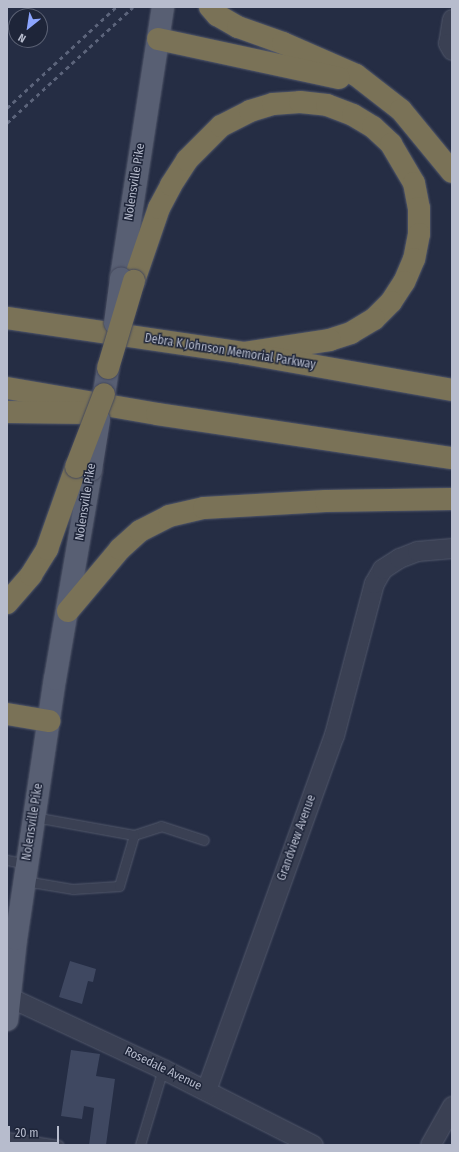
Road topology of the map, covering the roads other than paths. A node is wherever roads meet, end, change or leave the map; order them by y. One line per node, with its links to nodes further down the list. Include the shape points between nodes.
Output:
1 (210, 7): 5 (highway, via 217,15 238,27 284,43 356,75)
2 (452, 19): 4 (street, via 448,43)
3 (160, 22): 5 (highway, via 344,79); 7 (main road, Nolensville Pike)
4 (452, 50)
5 (386, 98): 6 (highway, via 411,121)
6 (452, 172)
7 (128, 279): 9 (highway, via 171,185 187,160 222,126 256,109 273,104 300,102 327,105 353,115 373,127 391,144 414,183 419,234 414,259 404,282 391,302 374,319 351,333 330,340); 10 (highway, bridge)
8 (7, 318): 9 (highway, Debra K Johnson Memorial Parkway)
9 (242, 353): 12 (highway, Debra K Johnson Memorial Parkway)
10 (108, 368): 13 (main road)
11 (7, 388): 15 (highway)
12 (452, 390)
13 (104, 394): 17 (highway, bridge)
14 (7, 412): 15 (highway)
15 (157, 414): 16 (highway)
16 (452, 458)
17 (83, 469): 20 (highway, via 47,549 31,575); 21 (main road, Nolensville Pike)
18 (452, 499): 21 (highway, via 326,501 204,508 169,516 140,531 120,549)
19 (452, 548): 32 (street, Grandview Avenue, via 417,551 399,558 382,569 374,583 334,735)
20 (7, 603)
21 (68, 611): 23 (main road, Nolensville Pike)
22 (7, 714): 23 (highway)
23 (48, 720): 24 (main road, Nolensville Pike)
24 (34, 817): 25 (lane); 27 (main road, Nolensville Pike)
25 (134, 835): 26 (lane, via 161,826); 27 (lane, via 119,886 73,889)
26 (204, 840)
27 (20, 868): 28 (main road, Nolensville Pike)
28 (11, 939): 29 (main road, Nolensville Pike)
29 (9, 997): 30 (main road, Nolensville Pike); 31 (street, Rosedale Avenue)
30 (7, 1020)
31 (163, 1069): 32 (street, Rosedale Avenue); 36 (lane)
32 (206, 1090): 37 (street, Rosedale Avenue)
33 (452, 1106): 38 (street)
34 (7, 1137): 35 (lane)
35 (58, 1145)
36 (140, 1145)
37 (313, 1145)
38 (430, 1145)

